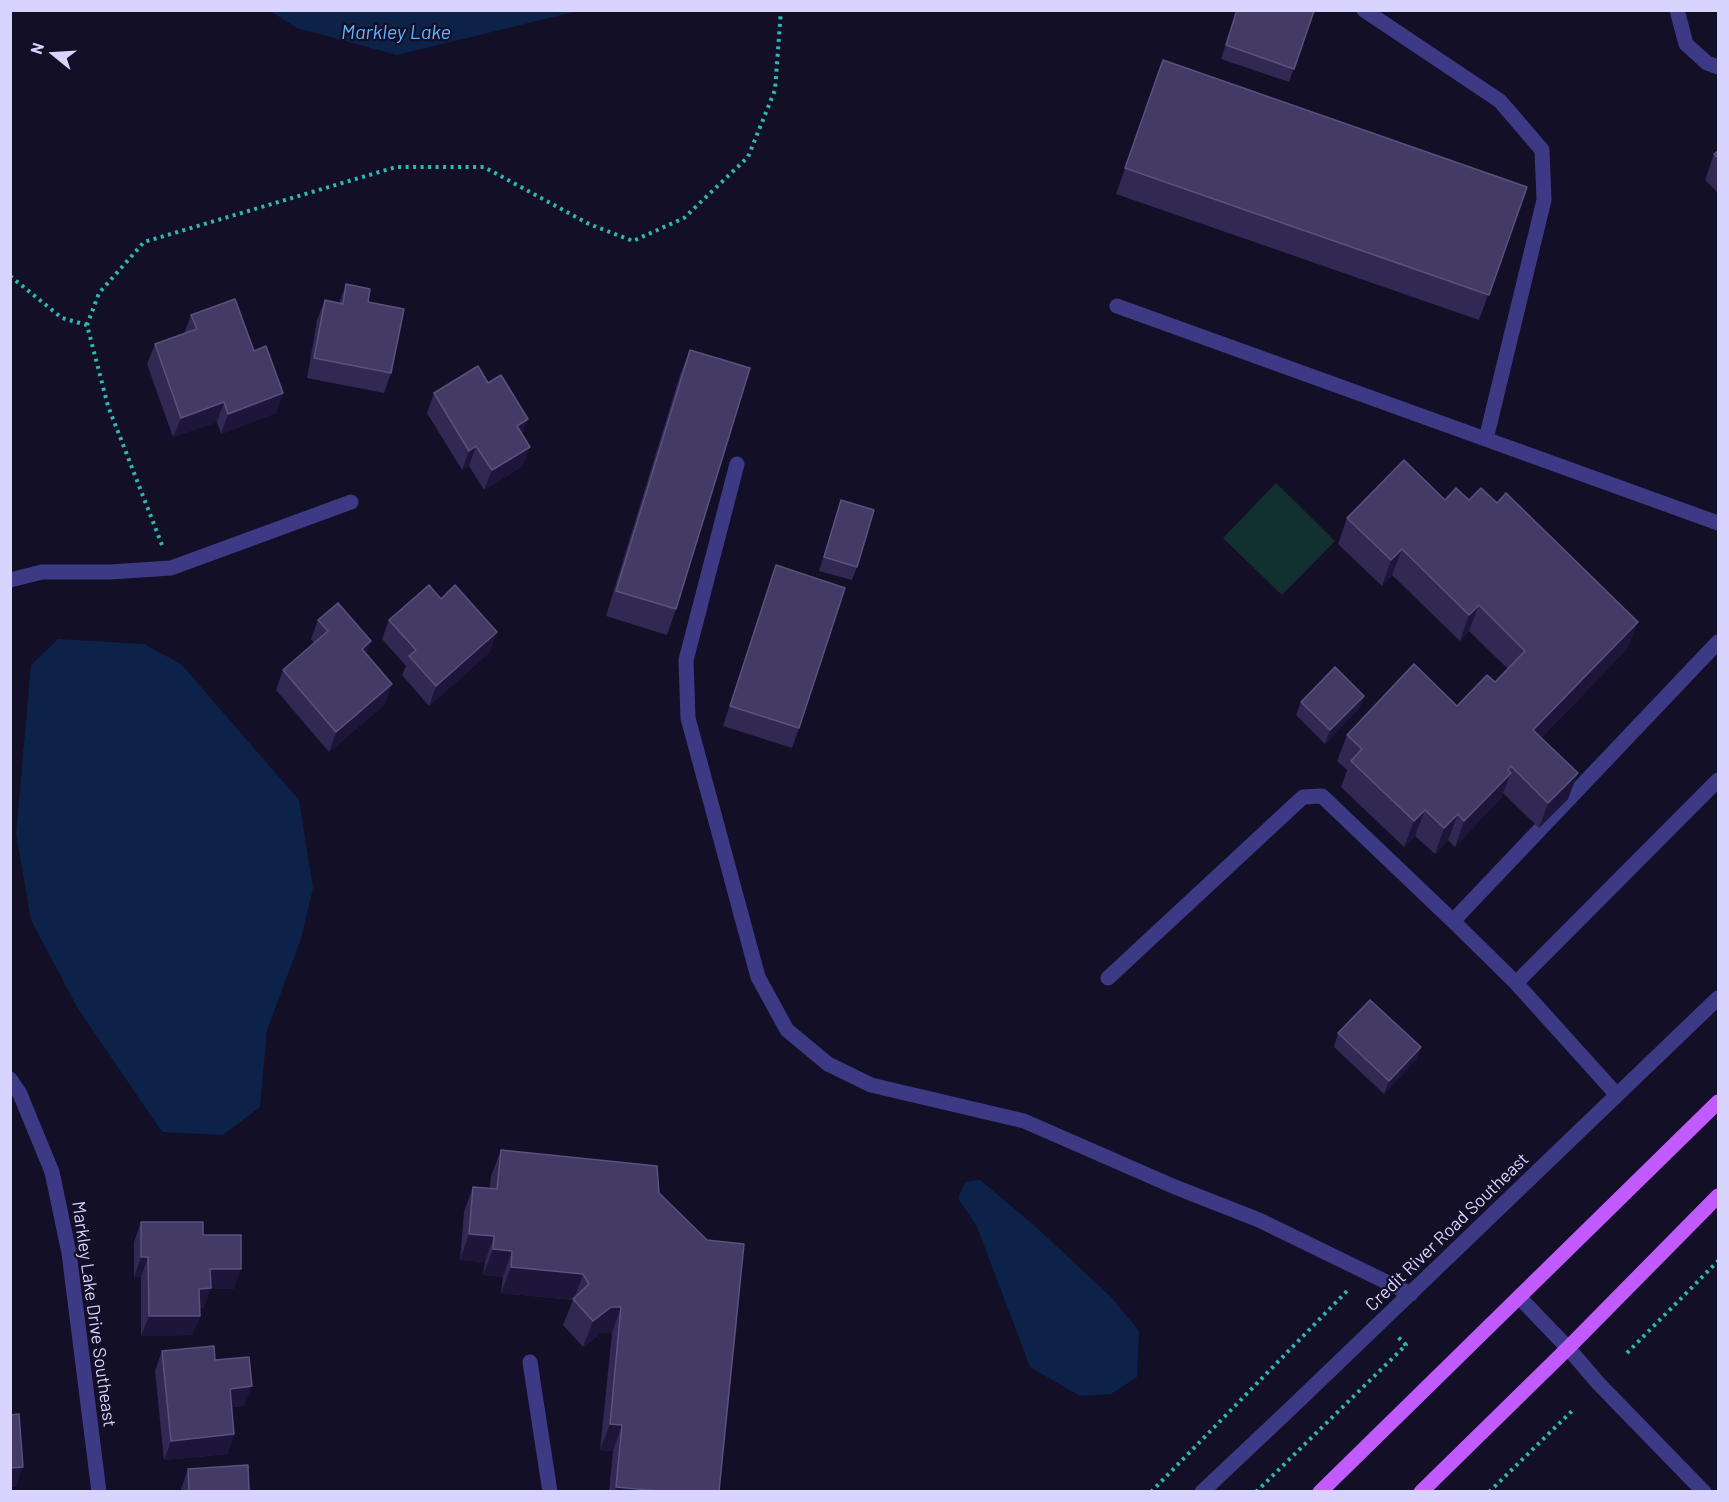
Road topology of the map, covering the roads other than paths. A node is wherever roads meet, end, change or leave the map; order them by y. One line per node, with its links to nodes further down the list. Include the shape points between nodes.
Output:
1 (1364, 10): 5 (street, via 1500,100 1542,150 1544,200)
2 (1677, 10): 3 (street, via 1686,44 1707,63)
3 (1719, 67)
4 (1117, 306): 5 (street)
5 (1486, 439): 8 (street)
6 (737, 465): 20 (street, via 686,660 688,718 758,977 787,1030 828,1064 871,1084 1024,1121 1259,1220)
7 (351, 502): 9 (street, via 171,568 42,572)
8 (1719, 523)
9 (10, 580)
10 (1719, 642): 12 (street)
11 (1719, 780): 14 (street)
12 (1454, 921): 13 (street, via 1322,796 1303,797); 14 (street)
13 (1108, 978)
14 (1516, 983): 17 (street)
15 (1719, 998): 17 (street, Credit River Road Southeast)
16 (10, 1079): 24 (street, Markley Lake Drive Southeast, via 52,1172 69,1253)
17 (1617, 1095): 20 (street, Credit River Road Southeast)
18 (1719, 1102): 21 (main road)
19 (1719, 1196): 22 (main road)
20 (1411, 1294): 26 (street, Credit River Road Southeast)
21 (1519, 1297): 22 (street); 27 (main road)
22 (1568, 1348): 28 (main road); 29 (street)
23 (530, 1362): 25 (street)
24 (99, 1491)
25 (550, 1491)
26 (1202, 1491)
27 (1320, 1491)
28 (1421, 1491)
29 (1704, 1491)

